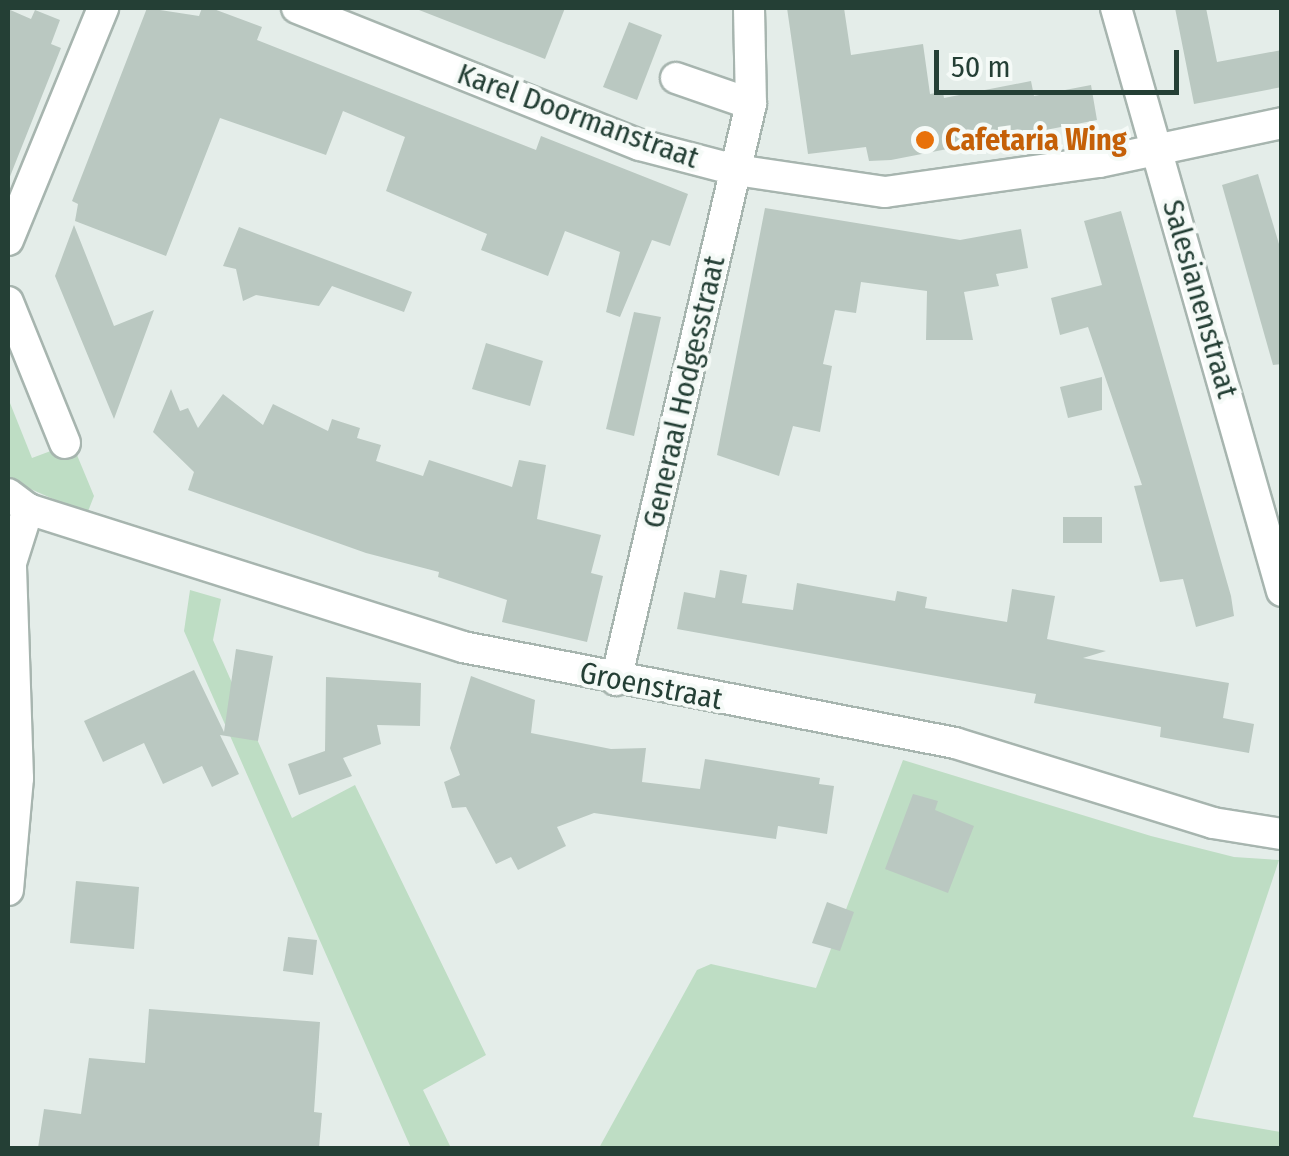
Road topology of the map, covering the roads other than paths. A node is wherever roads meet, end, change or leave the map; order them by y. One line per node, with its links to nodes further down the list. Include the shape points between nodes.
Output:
1 (103, 8): 10 (street)
2 (297, 8): 9 (street, Karel Doormanstraat, via 640,146)
3 (749, 8): 6 (street, Generaal Hodgesstraat)
4 (1116, 8): 8 (street, Salesianenstraat)
5 (676, 78): 6 (street)
6 (751, 104): 9 (street, Generaal Hodgesstraat)
7 (1282, 123): 8 (street, Karel Doormanstraat)
8 (1157, 146): 9 (street, Karel Doormanstraat, via 1100,162 885,192); 14 (street, Salesianenstraat)
9 (736, 170): 15 (street, Generaal Hodgesstraat)
10 (8, 240)
11 (8, 302): 12 (street)
12 (66, 442)
13 (18, 502): 15 (street, Groenstraat, via 463,647); 17 (street, via 11,563 18,778)
14 (1282, 591)
15 (616, 680): 16 (street, Groenstraat, via 954,743 1213,823)
16 (1282, 834)
17 (8, 890)

